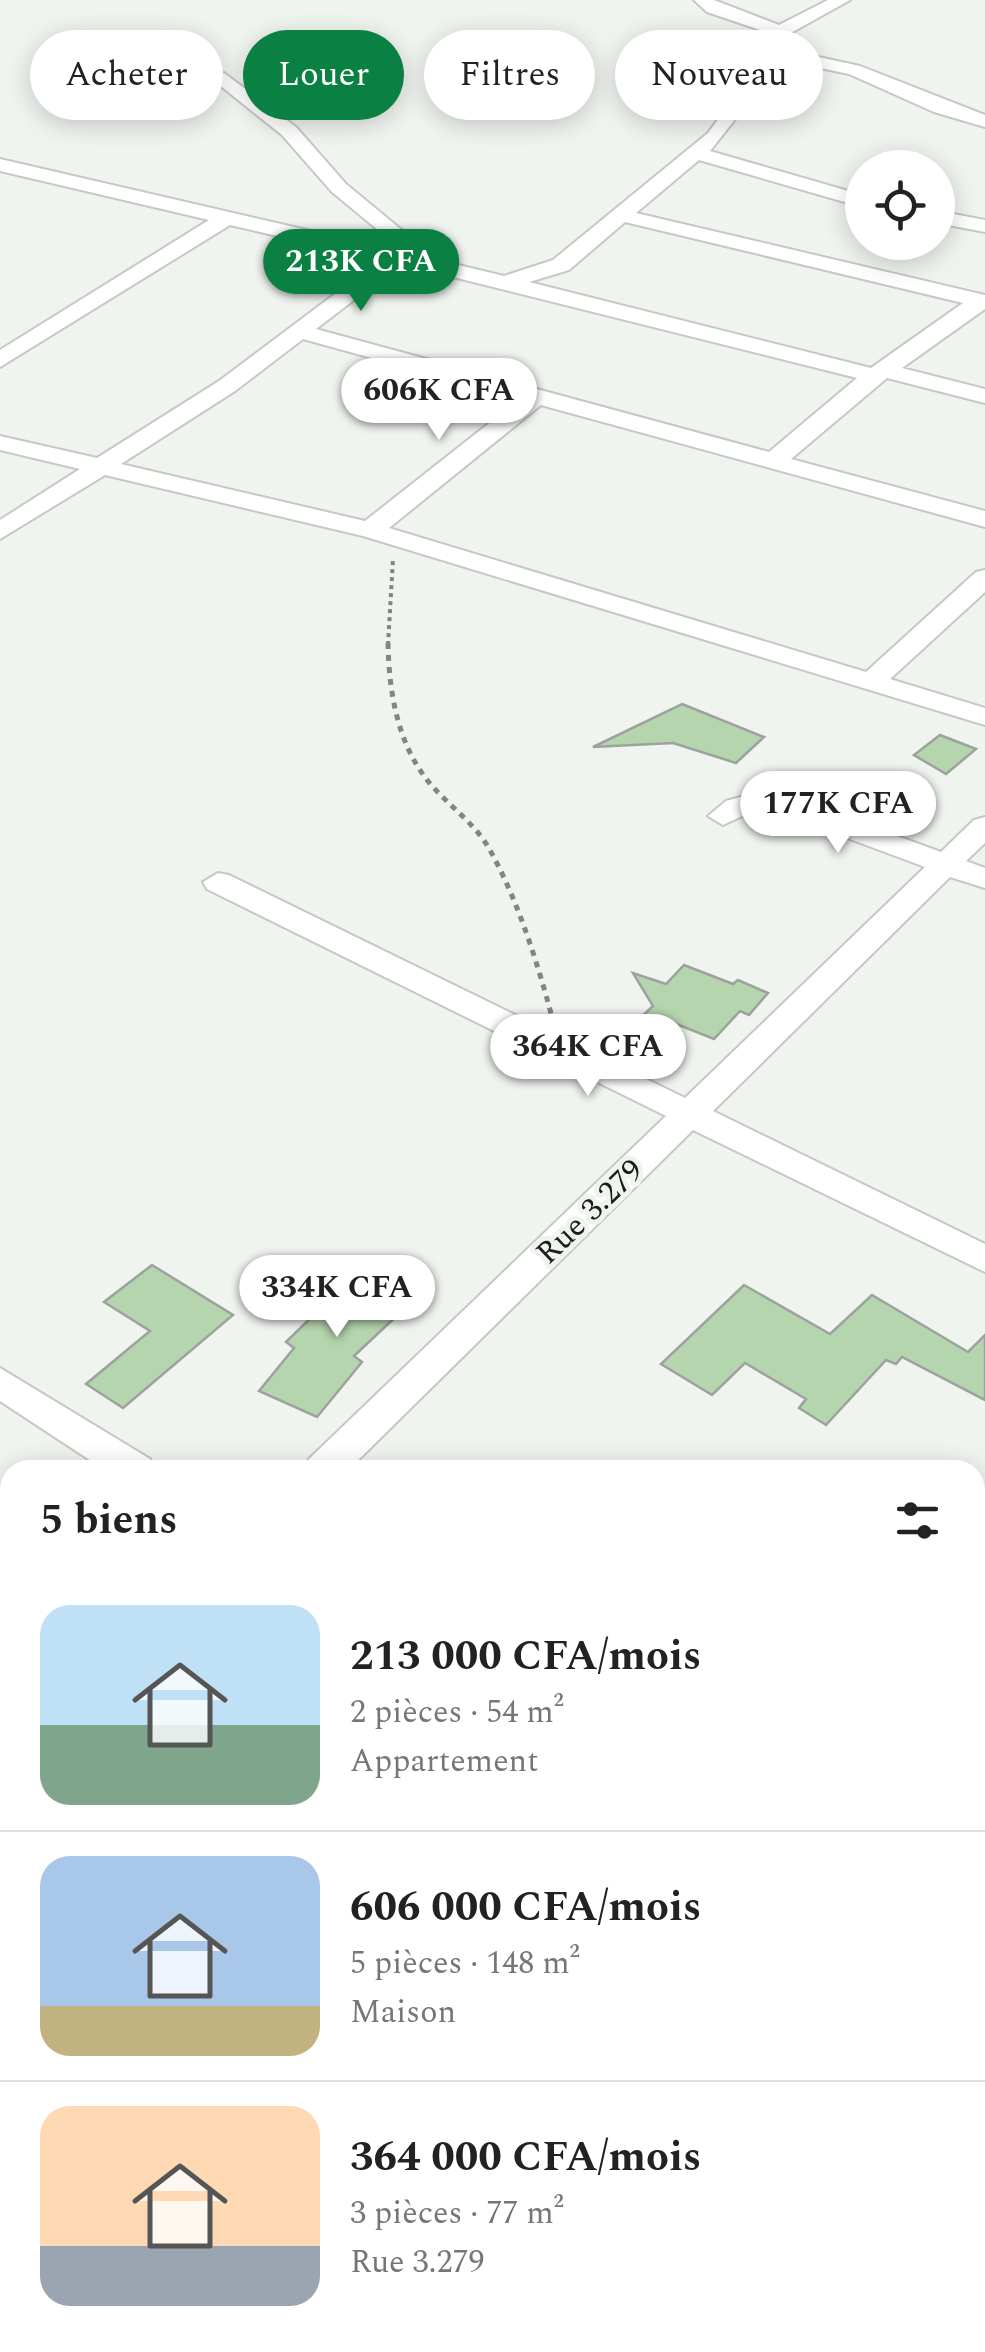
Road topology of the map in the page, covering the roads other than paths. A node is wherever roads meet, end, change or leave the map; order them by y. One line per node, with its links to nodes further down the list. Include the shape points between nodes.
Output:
1 (703, 0): 3 (street)
2 (841, 0): 4 (street)
3 (776, 30)
4 (781, 30)
5 (823, 62): 8 (street)
6 (224, 78): 17 (street, via 289,132 339,188)
7 (728, 120): 9 (street)
8 (985, 121)
9 (696, 154): 11 (street); 12 (street)
10 (0, 165): 13 (street)
11 (845, 196)
12 (624, 216): 18 (street, via 561,265); 19 (street)
13 (226, 218): 16 (street); 21 (street)
14 (955, 220): 15 (street)
15 (985, 226)
16 (397, 258): 17 (street); 20 (street)
17 (438, 267): 18 (street)
18 (504, 282): 22 (street)
19 (983, 302): 22 (street)
20 (295, 330): 23 (street); 27 (street, via 227,386)
21 (0, 360)
22 (879, 373): 24 (street); 26 (street)
23 (538, 396): 26 (street); 30 (street)
24 (985, 396)
25 (0, 443): 27 (street)
26 (774, 461): 28 (street)
27 (98, 470): 29 (street); 30 (street)
28 (985, 519)
29 (0, 531)
30 (383, 534): 32 (street)
31 (985, 578): 32 (street)
32 (871, 682): 33 (street)
33 (985, 717)
34 (723, 816): 36 (street, via 757,799 778,802)
35 (985, 826): 36 (street, Rue 3.279)
36 (945, 865): 37 (street); 39 (street, Rue 3.279)
37 (985, 880)
38 (218, 882): 39 (street)
39 (689, 1114): 40 (street); 43 (street, Rue 3.279)
40 (985, 1260)
41 (0, 1382): 42 (street)
42 (121, 1460)
43 (333, 1460)

